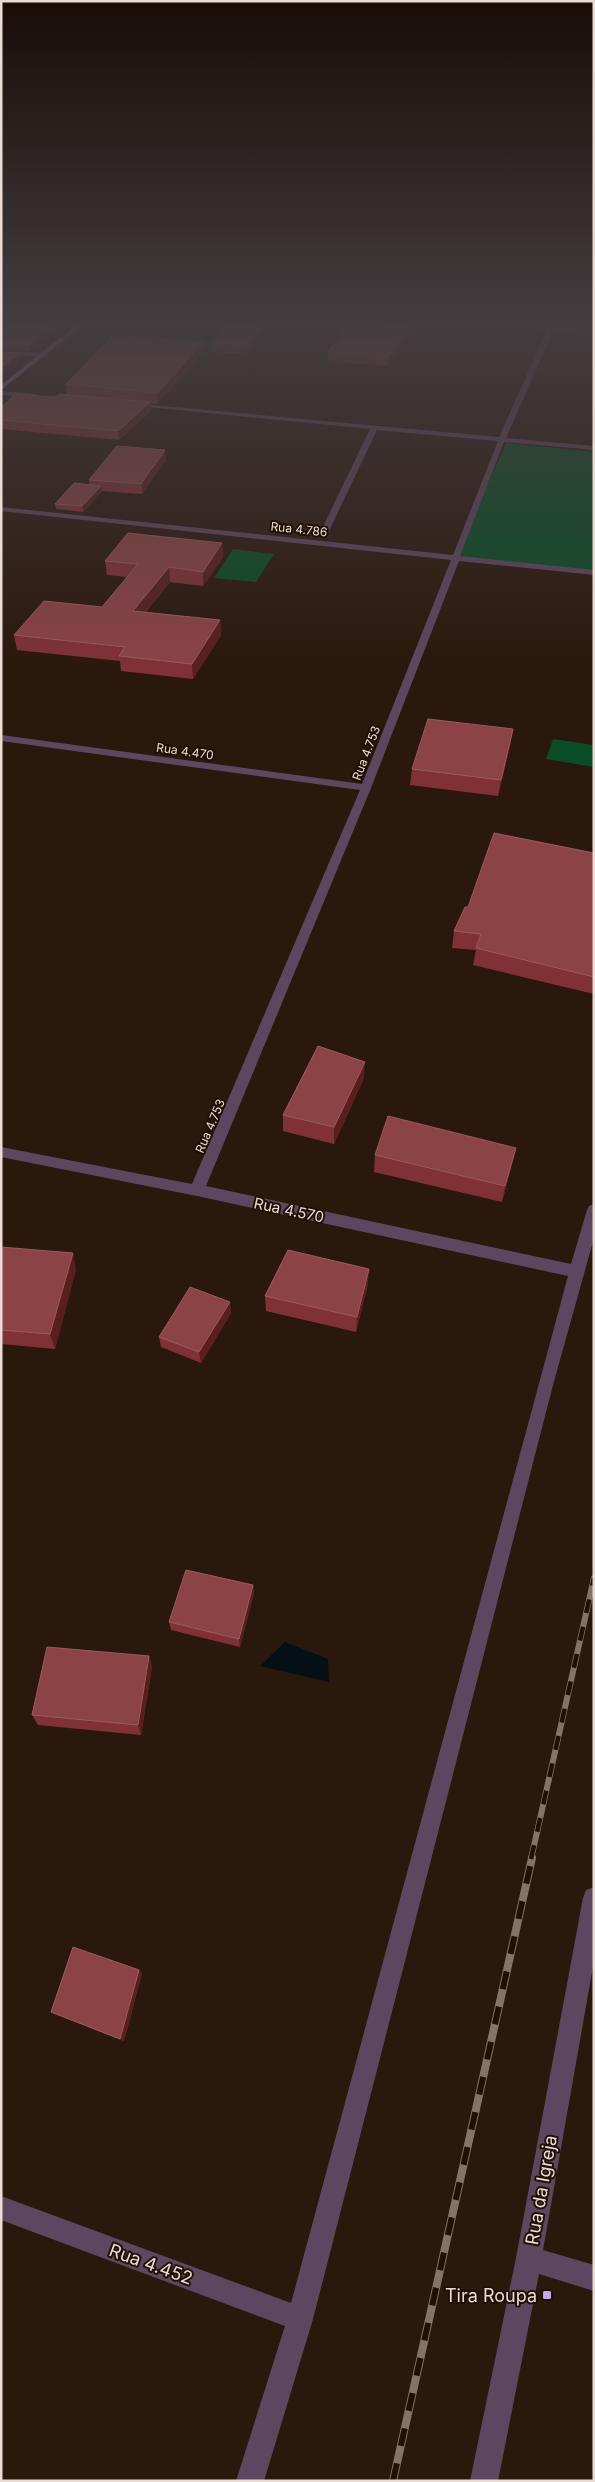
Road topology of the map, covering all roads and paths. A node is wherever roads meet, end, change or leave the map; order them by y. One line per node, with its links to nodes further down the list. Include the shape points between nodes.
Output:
1 (369, 439): 5 (street)
2 (502, 439): 3 (street); 6 (street, Rua 4.753)
3 (594, 448)
4 (1, 509): 6 (street, Rua 4.786)
5 (324, 533)
6 (456, 557): 7 (street, Rua 4.786); 9 (street, Rua 4.753)
7 (594, 573)
8 (1, 738): 9 (street, Rua 4.470)
9 (366, 788): 11 (street, Rua 4.753)
10 (1, 1152): 11 (street, Rua 4.570)
11 (197, 1190): 13 (street, Rua 4.570)
12 (594, 1210): 13 (street)
13 (575, 1271): 18 (street)
14 (594, 1898): 16 (street, Rua da Igreja)
15 (1, 2208): 18 (street, Rua 4.452)
16 (529, 2258): 17 (street); 20 (street, Rua da Igreja)
17 (594, 2278)
18 (300, 2319): 19 (street)
19 (250, 2481)
20 (484, 2481)

